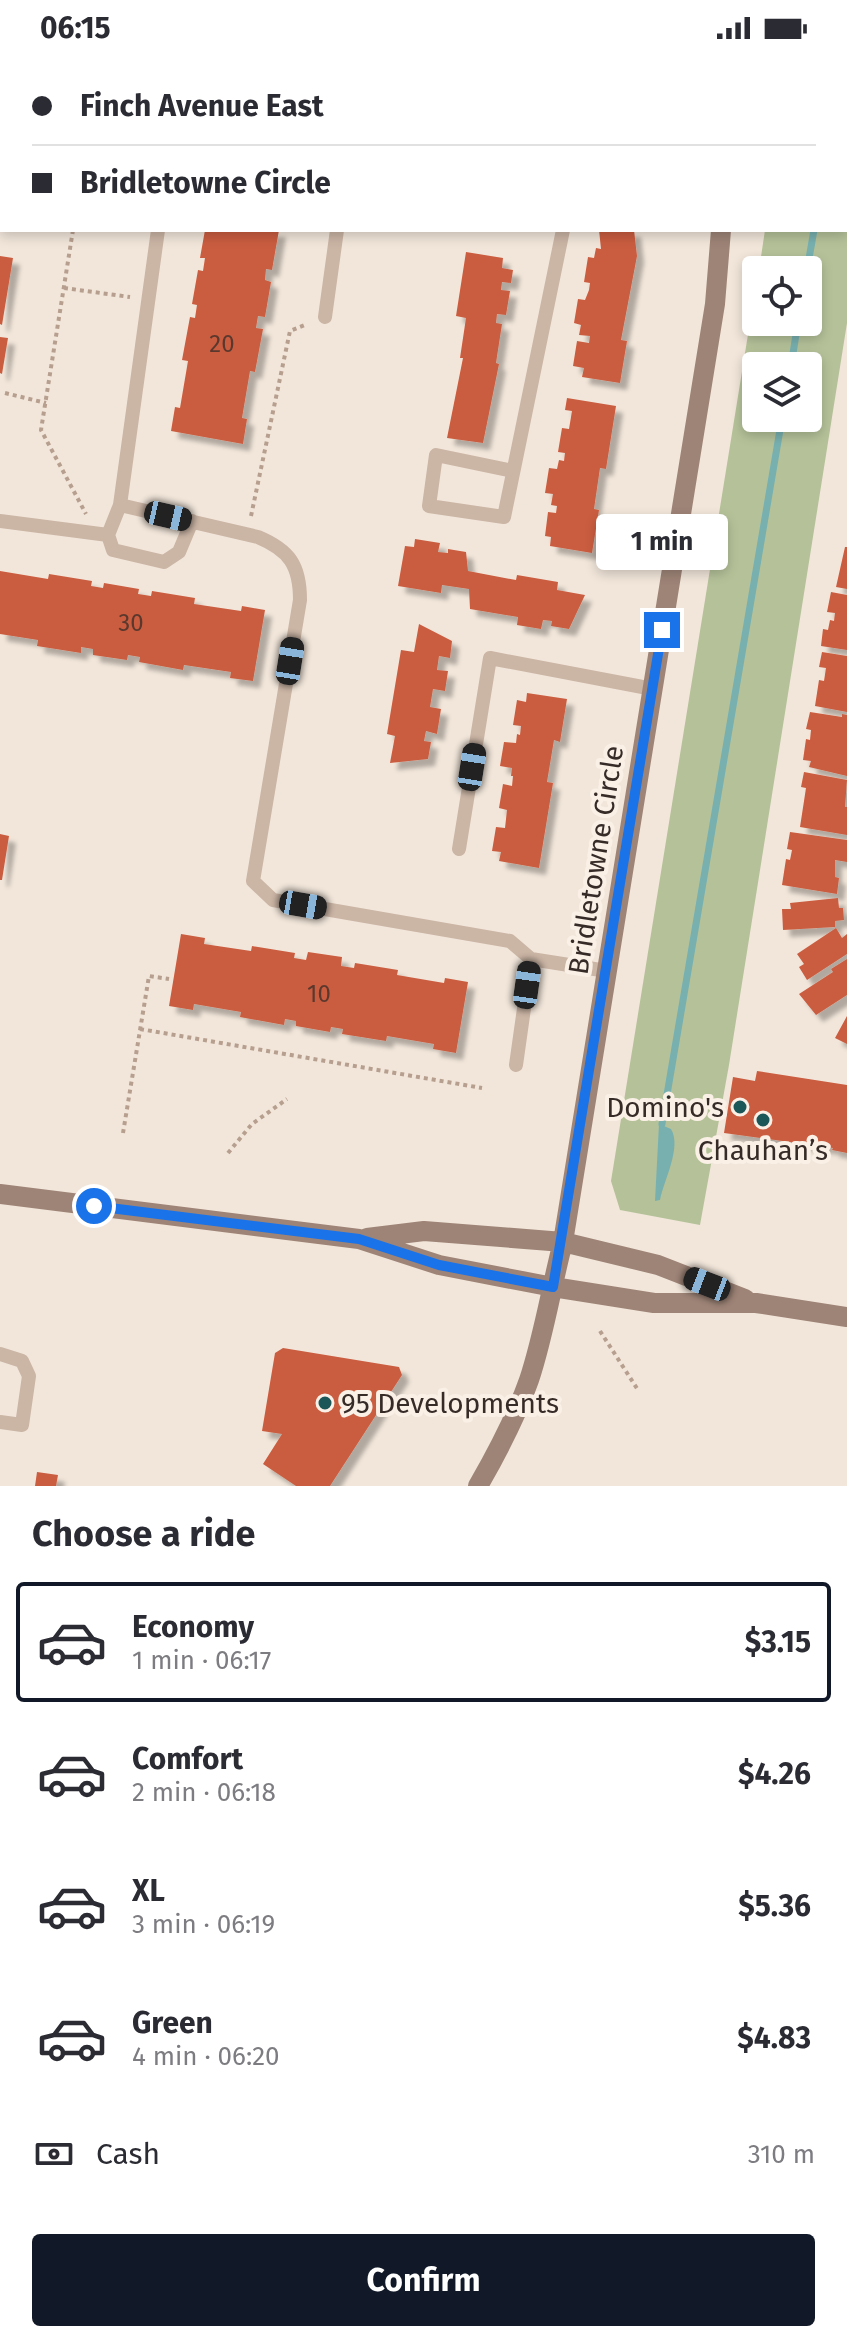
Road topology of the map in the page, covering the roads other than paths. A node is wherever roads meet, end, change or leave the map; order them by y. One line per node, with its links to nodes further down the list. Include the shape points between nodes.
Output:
1 (158, 232): 7 (lane)
2 (337, 232): 5 (lane)
3 (563, 232): 6 (lane)
4 (721, 232): 11 (street, Bridletowne Circle, via 715,304)
5 (325, 317)
6 (513, 471): 6 (lane, via 504,517 429,506 436,455)
7 (120, 505): 9 (lane); 10 (lane)
8 (0, 521): 10 (lane)
9 (192, 521): 10 (lane, via 179,552 164,562 113,550); 13 (lane, via 275,544 289,555 300,582 253,881 273,900 510,941)
10 (102, 534)
11 (653, 689): 12 (lane, via 490,658); 14 (street, Bridletowne Circle)
12 (459, 849)
13 (531, 959): 14 (lane); 15 (lane)
14 (607, 971): 18 (street, Bridletowne Circle)
15 (516, 1065)
16 (0, 1194): 17 (street)
17 (359, 1239): 18 (street, via 424,1231); 19 (street, via 439,1265)
18 (563, 1242): 19 (street, Bridletowne Circle); 20 (street, via 658,1265)
19 (553, 1287): 20 (street, via 654,1303); 24 (street, Bridletowne Circle, via 528,1381)
20 (756, 1303): 21 (street)
21 (847, 1317)
22 (0, 1354): 23 (lane, via 22,1361 29,1376 22,1425)
23 (0, 1422)
24 (478, 1486)

